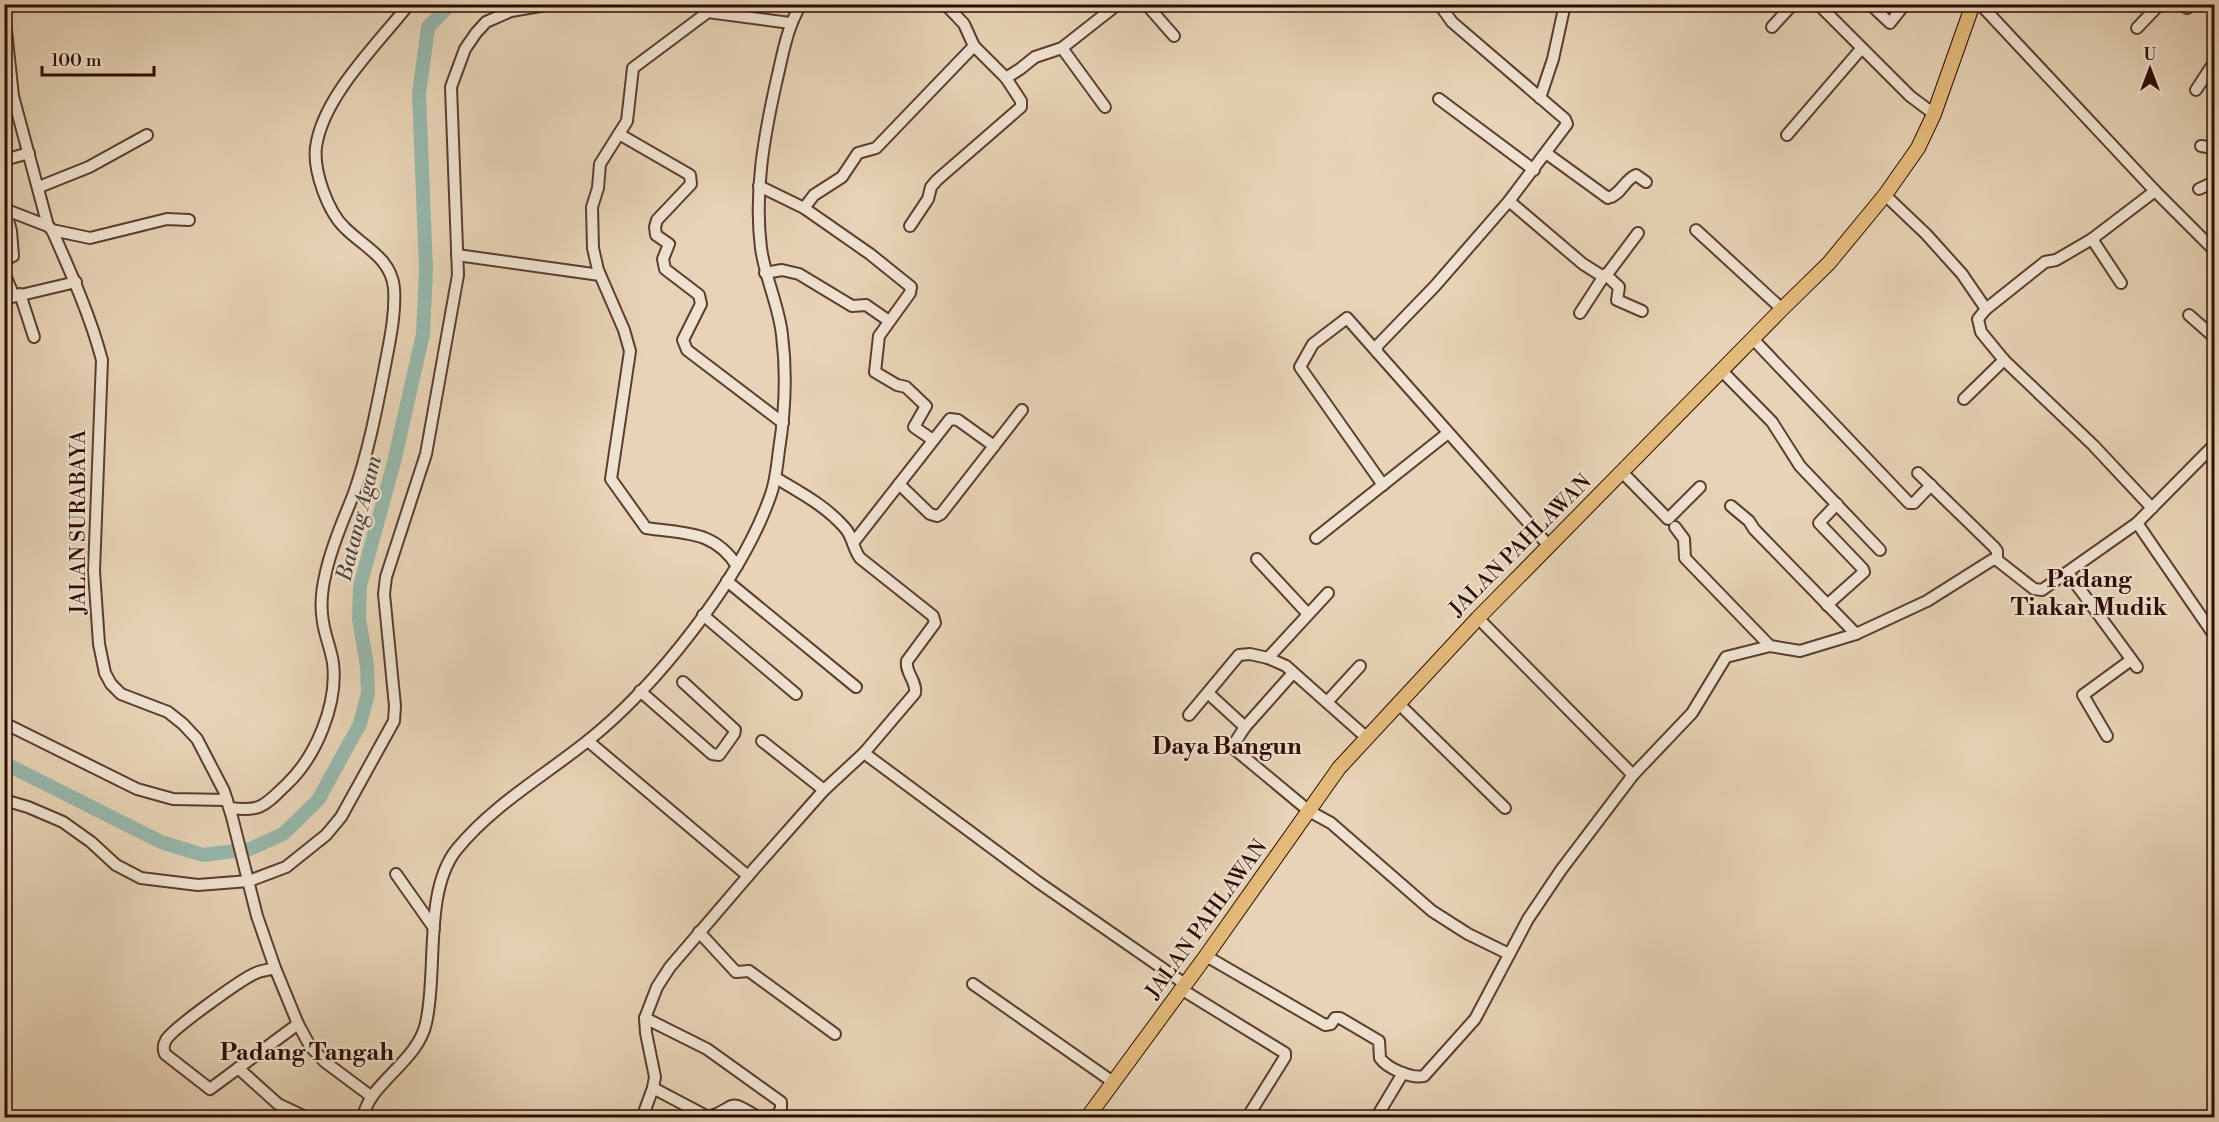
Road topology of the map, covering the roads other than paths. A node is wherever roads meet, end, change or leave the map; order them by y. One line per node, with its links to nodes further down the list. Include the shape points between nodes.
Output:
1 (409, 4): 138 (street, via 332,103 316,146 317,176 334,212 345,229 376,253 387,268 394,290 391,335 373,428 363,468 335,539 322,592 323,624 333,663 332,691 320,738 295,777 264,806)
2 (552, 4): 59 (street, via 511,11 486,22 465,49 451,87)
3 (801, 4): 19 (street)
4 (945, 4): 23 (street, via 964,24)
5 (1118, 4): 24 (street)
6 (1146, 4): 22 (street)
7 (1439, 4): 29 (street, via 1452,22)
8 (1565, 4): 29 (street)
9 (1793, 4): 20 (street)
10 (1818, 4): 25 (street)
11 (1870, 4): 12 (street, via 1890,23)
12 (1905, 4)
13 (2160, 4): 21 (street)
14 (2181, 4): 15 (street, via 2187,8)
15 (2192, 4)
16 (1972, 5): 32 (main road, JALAN PAHLAWAN); 47 (street)
17 (707, 8): 19 (street); 33 (street, via 633,68 627,121)
18 (4, 12): 38 (street, JALAN SURABAYA, via 13,96)
19 (790, 23): 44 (street, via 764,137)
20 (1772, 27)
21 (2137, 28)
22 (1174, 36)
23 (974, 46): 27 (street); 50 (street, via 876,148 858,153 842,177 814,195)
24 (1062, 48): 27 (street, via 1035,57); 31 (street)
25 (1861, 49): 32 (street); 35 (street)
26 (2214, 65): 28 (street)
27 (1006, 78): 53 (street, via 1022,101 1021,107 937,180)
28 (2196, 90)
29 (1540, 98): 39 (street, via 1567,124)
30 (1439, 99): 41 (street)
31 (1105, 107)
32 (1934, 114): 48 (main road, JALAN PAHLAWAN, via 1918,148)
33 (620, 134): 63 (street, via 600,164 592,207 593,248); 82 (street, via 692,179 655,227 656,235 669,244 663,259 665,269 701,299 684,346)
34 (147, 135): 45 (street, via 89,167)
35 (1787, 135)
36 (2201, 146): 37 (street)
37 (2214, 148)
38 (28, 153): 40 (street); 45 (street, JALAN SURABAYA)
39 (1546, 153): 41 (street); 43 (street, via 1608,198 1617,195 1636,175)
40 (4, 160)
41 (1534, 170): 49 (street)
42 (2214, 182): 46 (street)
43 (1646, 183)
44 (759, 186): 50 (street); 62 (street, via 759,230)
45 (39, 188): 54 (street, JALAN SURABAYA)
46 (2199, 189)
47 (2155, 191): 57 (street); 58 (street)
48 (1886, 195): 68 (main road, JALAN PAHLAWAN, via 1829,263); 69 (street, via 1962,274)
49 (1509, 201): 64 (street, via 1583,264); 77 (street, via 1377,346)
50 (804, 208): 73 (street, via 911,287)
51 (5, 209): 54 (street); 60 (street, via 13,256)
52 (189, 220): 54 (street, via 167,219 90,238)
53 (910, 226)
54 (50, 228): 65 (street, JALAN SURABAYA)
55 (1696, 230): 68 (street)
56 (1638, 233): 64 (street)
57 (2092, 239): 66 (street); 69 (street, via 2045,262)
58 (2214, 250)
59 (457, 255): 63 (street); 142 (street, via 458,275 426,454 386,577 394,721 341,817 326,834 286,867)
60 (4, 261)
61 (4, 273): 67 (street)
62 (765, 273): 73 (street, via 782,270 799,274 852,306 866,306); 82 (street, via 782,333 786,387)
63 (600, 275): 105 (street, via 630,351 611,479 646,528 708,538 728,551)
64 (1605, 276): 70 (street, via 1619,287 1617,300); 71 (street)
65 (76, 282): 67 (street); 138 (street, JALAN SURABAYA, via 102,360 94,570 105,674 121,694 168,712 197,739)
66 (2121, 283)
67 (13, 297): 74 (street)
68 (1782, 309): 76 (main road, JALAN PAHLAWAN)
69 (1986, 309): 78 (street, via 1978,319 1979,328)
70 (1642, 311)
71 (1580, 313)
72 (2189, 315): 75 (street)
73 (889, 321): 84 (street, via 878,339 875,372 906,387 926,406 914,425)
74 (34, 337)
75 (2214, 337)
76 (1753, 339): 79 (main road, JALAN PAHLAWAN); 92 (street, via 1910,504)
77 (1377, 352): 83 (street); 91 (street, via 1347,318 1313,344 1300,367)
78 (2004, 360): 80 (street); 96 (street)
79 (1722, 371): 87 (main road, JALAN PAHLAWAN); 94 (street, via 1772,422 1800,466)
80 (1964, 399)
81 (1022, 410): 86 (street)
82 (783, 423): 89 (street)
83 (1448, 433): 91 (street); 101 (street)
84 (933, 441): 86 (street, via 954,418); 90 (street)
85 (2214, 445): 96 (street)
86 (994, 446): 90 (street, via 937,516)
87 (1622, 472): 93 (street, via 1668,519); 101 (main road, JALAN PAHLAWAN)
88 (1918, 472): 92 (street)
89 (776, 478): 100 (street, via 834,517); 105 (street, via 755,536)
90 (899, 484): 100 (street)
91 (1383, 485): 99 (street)
92 (1931, 485): 104 (street, via 1994,547)
93 (1700, 487)
94 (1837, 504): 102 (street); 109 (street, via 1820,524 1864,572)
95 (1731, 506): 109 (street)
96 (2152, 508): 97 (street)
97 (2137, 523): 106 (street); 114 (street)
98 (1676, 527): 115 (street, via 1684,539 1685,558)
99 (1316, 538)
100 (852, 543): 133 (street, via 860,558 935,619 907,661 915,693)
101 (1550, 546): 112 (main road, JALAN PAHLAWAN)
102 (1880, 550)
103 (1257, 559): 110 (street)
104 (1996, 560): 106 (street, via 2037,590); 113 (street, via 1927,601)
105 (737, 566): 107 (street)
106 (2068, 573): 129 (street, via 2134,664 2083,695)
107 (727, 581): 111 (street); 120 (street)
108 (1328, 593): 110 (street)
109 (1827, 605): 113 (street)
110 (1308, 614): 116 (street)
111 (703, 615): 121 (street); 123 (street)
112 (1478, 618): 125 (main road, JALAN PAHLAWAN); 134 (street)
113 (1856, 634): 115 (street, via 1800,651)
114 (2214, 635)
115 (1770, 646): 134 (street, via 1726,657 1692,713)
116 (1268, 658): 118 (street); 122 (street, via 1239,656)
117 (1360, 666): 124 (street)
118 (1293, 673): 124 (street); 128 (street)
119 (682, 682): 121 (street, via 735,730 719,755 712,754)
120 (856, 687)
121 (640, 691): 131 (street)
122 (1208, 693): 126 (street); 128 (street)
123 (796, 694)
124 (1326, 702): 130 (street)
125 (1398, 703): 130 (main road, JALAN PAHLAWAN); 137 (street)
126 (1189, 715)
127 (4, 723): 138 (street, via 158,797 208,801)
128 (1245, 727): 139 (street, via 1232,747)
129 (2107, 736)
130 (1367, 738): 139 (main road, JALAN PAHLAWAN, via 1339,768)
131 (588, 741): 141 (street); 143 (street, via 484,820 456,850 445,866)
132 (762, 741): 135 (street)
133 (864, 753): 135 (street); 149 (street)
134 (1633, 775): 145 (street, via 1561,870)
135 (824, 790): 141 (street)
136 (4, 800): 142 (street, via 63,822 116,865 141,878 198,885)
137 (1505, 808)
138 (230, 809): 142 (street, JALAN SURABAYA)
139 (1309, 812): 145 (street, via 1331,823 1432,911); 146 (main road, JALAN PAHLAWAN)
140 (396, 874): 143 (street)
141 (748, 876): 144 (street)
142 (249, 881): 147 (street, JALAN SURABAYA)
143 (434, 928): 157 (street, via 426,1027 419,1042)
144 (699, 933): 150 (street, via 657,987); 152 (street, via 736,972 749,971)
145 (1509, 954): 154 (street, via 1475,1019 1420,1077)
146 (1206, 956): 149 (main road, JALAN PAHLAWAN); 154 (street, via 1325,1025 1340,1018 1376,1039 1381,1061)
147 (275, 968): 151 (street, JALAN SURABAYA); 153 (street, via 246,979 165,1042 165,1054 207,1088 213,1088)
148 (973, 984): 155 (street)
149 (1183, 986): 155 (main road, JALAN PAHLAWAN); 164 (street, via 1285,1053)
150 (645, 1018): 156 (street); 162 (street, via 707,1050 781,1102)
151 (298, 1024): 153 (street); 157 (street, JALAN SURABAYA, via 310,1047 325,1062)
152 (836, 1034)
153 (238, 1068): 158 (street, via 278,1104)
154 (1403, 1073): 165 (street)
155 (1113, 1082): 163 (main road, JALAN PAHLAWAN)
156 (654, 1088): 160 (street); 161 (street, via 708,1117 735,1105)
157 (372, 1097): 159 (street)
158 (308, 1118)
159 (362, 1118)
160 (642, 1118)
161 (759, 1118)
162 (775, 1118)
163 (1087, 1118)
164 (1247, 1118)
165 (1376, 1118)

